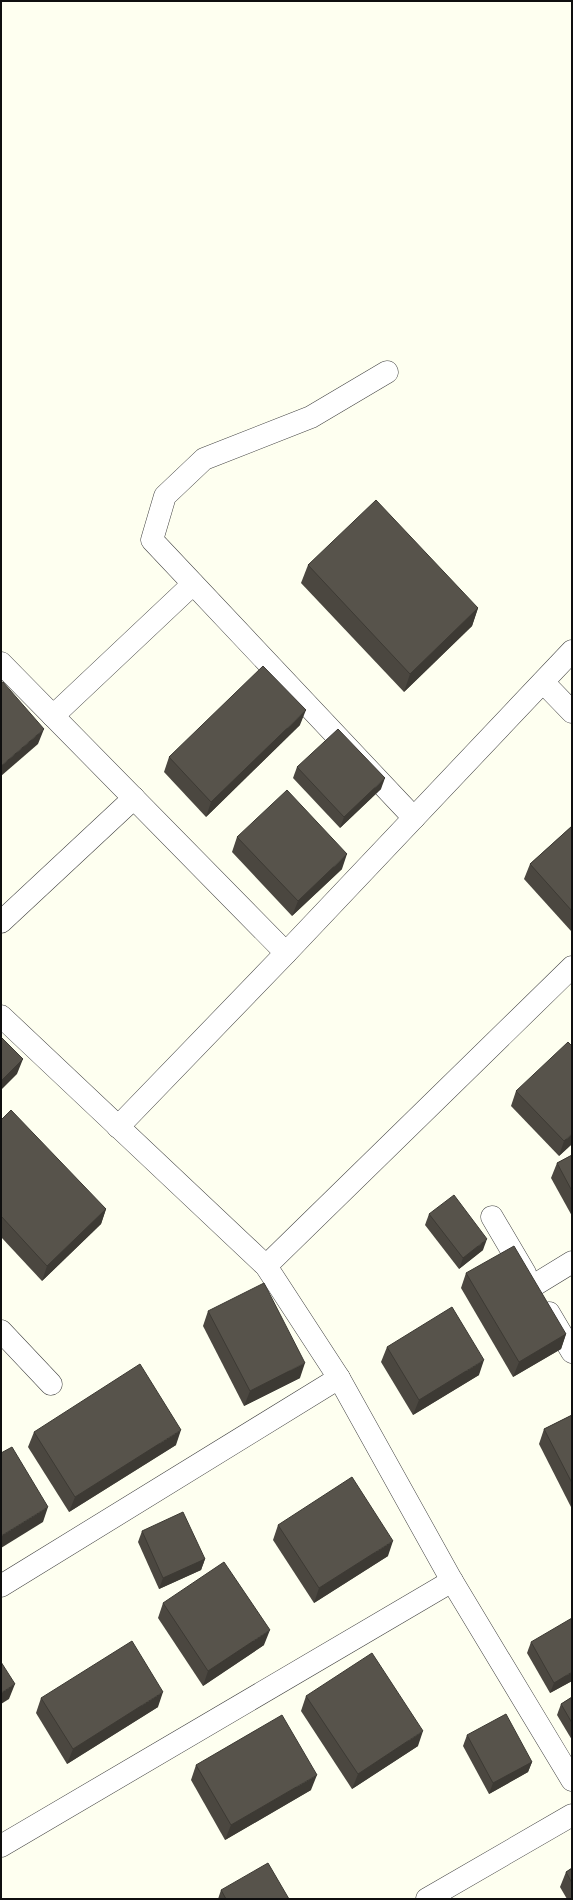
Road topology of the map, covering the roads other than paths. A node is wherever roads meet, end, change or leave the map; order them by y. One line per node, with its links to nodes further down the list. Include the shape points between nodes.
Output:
1 (387, 372): 2 (street, via 311,417 204,459 165,496 152,540)
2 (193, 584): 7 (street); 9 (street)
3 (572, 651): 5 (street)
4 (1, 663): 7 (street)
5 (543, 682): 6 (street); 9 (street)
6 (572, 712)
7 (53, 716): 8 (street)
8 (134, 798): 10 (street); 11 (street)
9 (414, 818): 11 (street)
10 (1, 922)
11 (286, 953): 14 (street)
12 (572, 968): 17 (street)
13 (1, 1016): 14 (street)
14 (118, 1127): 17 (street)
15 (492, 1217): 18 (street)
16 (572, 1262): 18 (street)
17 (266, 1266): 21 (street)
18 (533, 1286): 20 (street)
19 (1, 1331): 22 (street)
20 (572, 1352)
21 (339, 1378): 23 (street); 24 (street)
22 (51, 1384)
23 (452, 1581): 25 (street); 27 (street)
24 (1, 1586)
25 (572, 1780)
26 (572, 1815): 28 (street)
27 (1, 1846)
28 (427, 1899)

